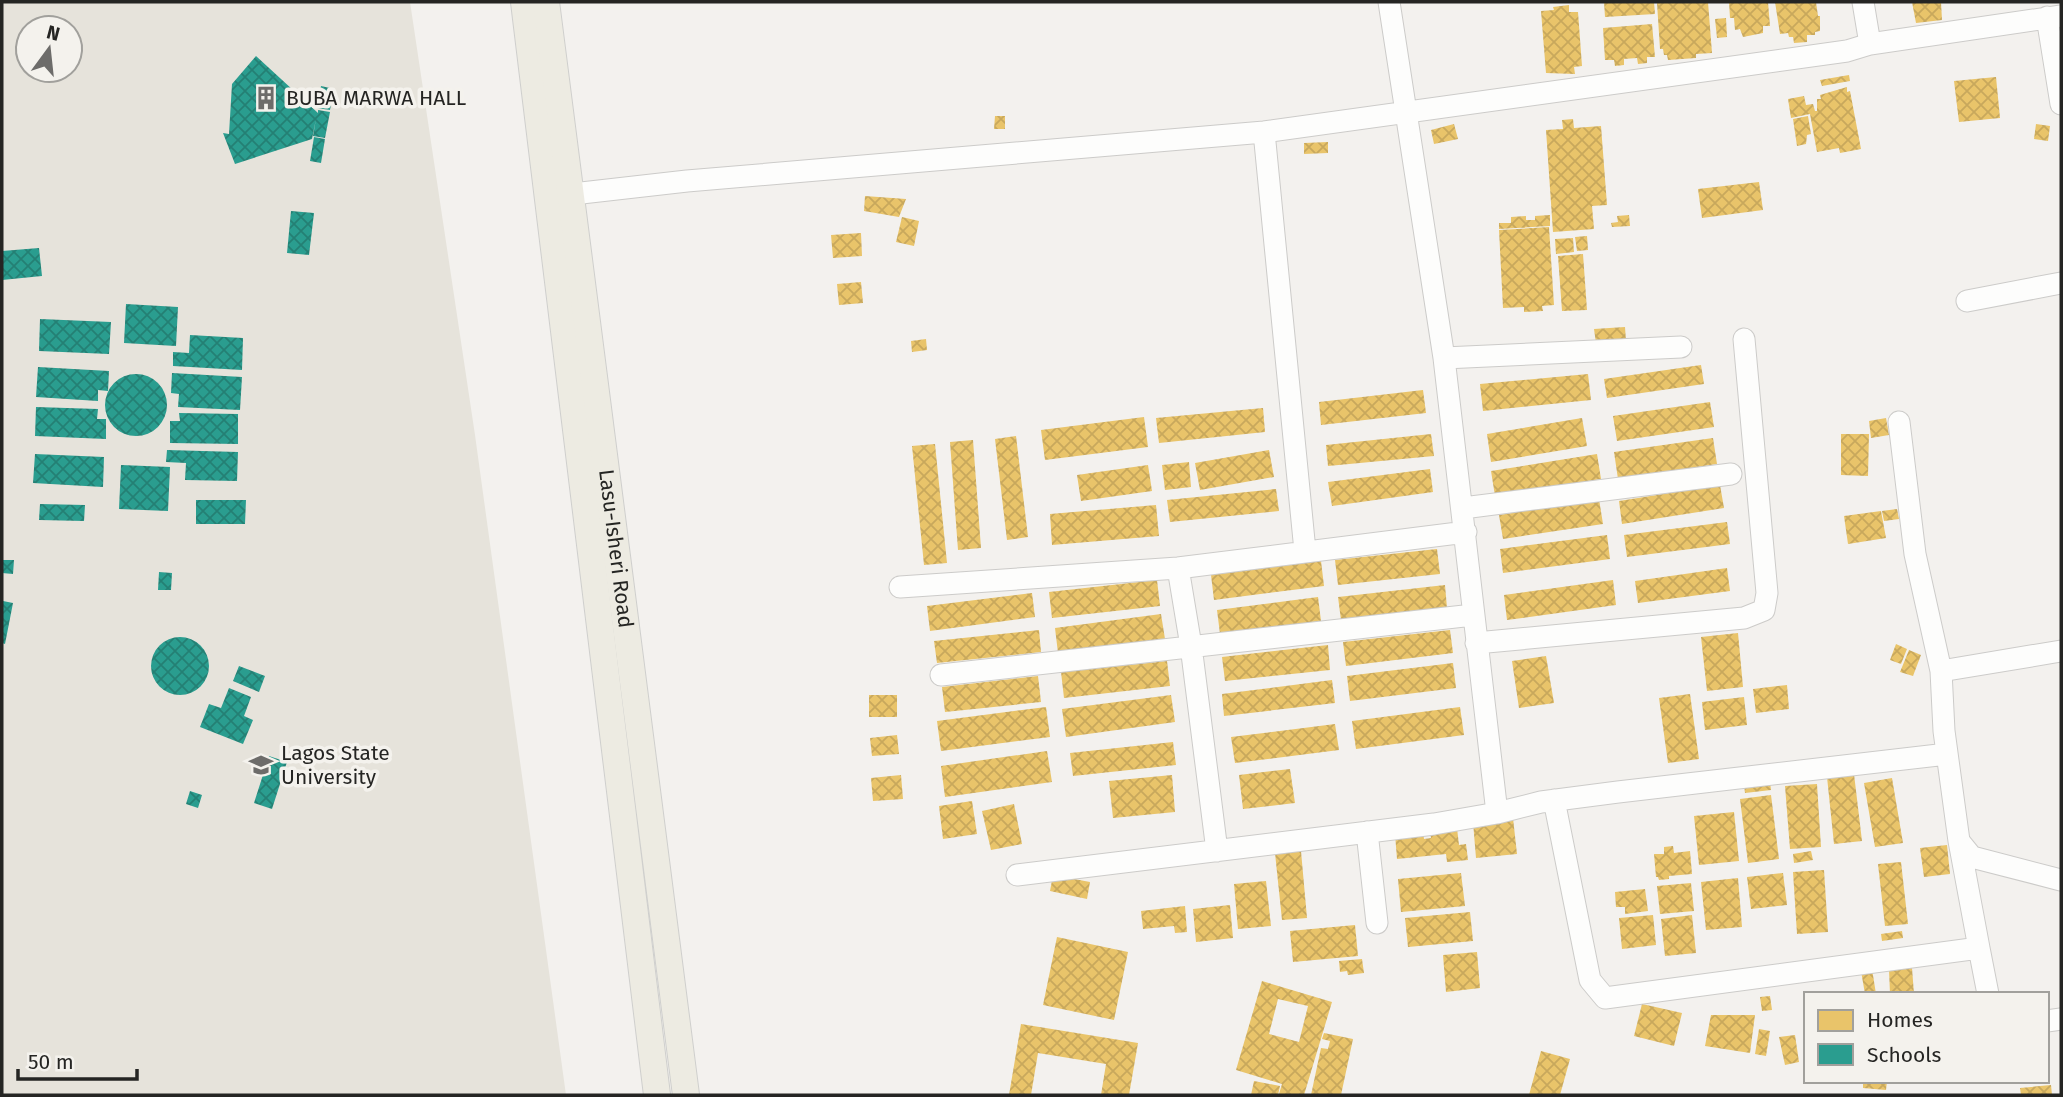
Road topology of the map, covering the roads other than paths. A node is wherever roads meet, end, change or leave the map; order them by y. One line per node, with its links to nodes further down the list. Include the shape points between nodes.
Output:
1 (524, 2): 10 (main road, Lasu-Isheri Road)
2 (546, 2): 10 (main road, Lasu-Isheri Road)
3 (1389, 2): 8 (street)
4 (1863, 2): 6 (street)
5 (2054, 17): 6 (street); 7 (street)
6 (1870, 44): 8 (street, via 1802,58)
7 (2061, 104)
8 (1407, 112): 9 (street); 15 (street)
9 (1264, 132): 10 (street); 20 (street)
10 (558, 195): 40 (main road, Lasu-Isheri Road); 41 (main road, Lasu-Isheri Road)
11 (2061, 283): 12 (street)
12 (1967, 301)
13 (1744, 339): 24 (street, via 1767,593 1764,610 1744,618)
14 (1681, 346): 15 (street)
15 (1444, 358): 18 (street)
16 (1899, 422): 27 (street, via 1915,554)
17 (1731, 474): 18 (street)
18 (1463, 508): 19 (street)
19 (1466, 532): 20 (street); 23 (street)
20 (1305, 551): 21 (street)
21 (1178, 568): 22 (street); 25 (street)
22 (900, 587)
23 (1473, 615): 24 (street); 25 (street)
24 (1476, 643): 31 (street)
25 (1191, 646): 28 (street); 34 (street)
26 (2061, 650): 27 (street)
27 (1941, 671): 29 (street)
28 (941, 675)
29 (1947, 754): 30 (street); 33 (street)
30 (1554, 800): 31 (street); 38 (street, via 1590,980 1605,998)
31 (1497, 813): 32 (street)
32 (1367, 832): 34 (street); 37 (street)
33 (1959, 841): 36 (street, via 1972,857); 38 (street)
34 (1217, 850): 35 (street)
35 (1017, 875)
36 (2061, 880)
37 (1377, 923)
38 (1979, 948): 39 (street)
39 (1989, 992)
40 (657, 1095)
41 (685, 1095)

